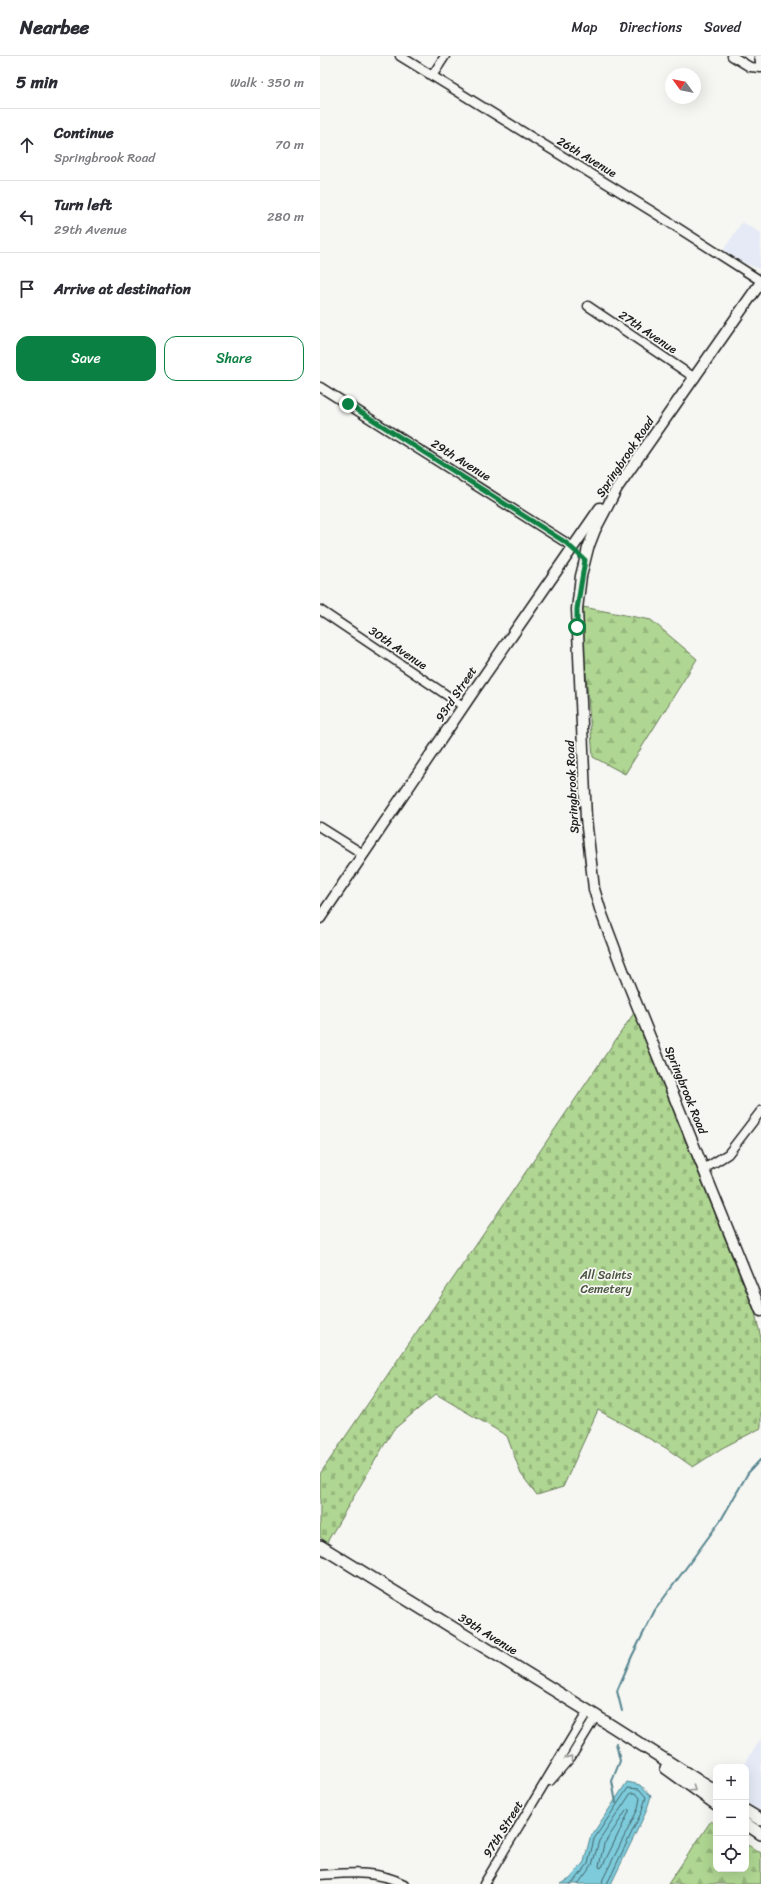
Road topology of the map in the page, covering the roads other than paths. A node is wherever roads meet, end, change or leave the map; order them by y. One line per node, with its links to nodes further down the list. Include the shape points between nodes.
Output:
1 (400, 56): 7 (street, 26th Avenue)
2 (445, 56): 7 (street)
3 (732, 56): 6 (street, via 750,67)
4 (760, 56): 5 (street)
5 (761, 62)
6 (761, 68)
7 (432, 76): 8 (street, 26th Avenue)
8 (761, 281): 10 (street, Springbrook Road)
9 (588, 306): 10 (street, 27th Avenue)
10 (695, 378): 12 (street, Springbrook Road)
11 (320, 387): 13 (street, 29th Avenue)
12 (617, 488): 13 (street, 93rd Street); 14 (street, Springbrook Road, via 595,530)
13 (572, 548): 14 (street, 29th Avenue); 16 (street, 93rd Street)
14 (585, 560): 21 (street, Springbrook Road, via 578,598 577,627 586,820 594,889 621,966)
15 (320, 610): 16 (street, 30th Avenue)
16 (463, 706): 18 (street, 93rd Street)
17 (320, 827): 18 (street)
18 (363, 854): 19 (street, 93rd Street)
19 (320, 918)
20 (761, 1111): 21 (street, via 728,1154)
21 (704, 1169): 22 (street, Springbrook Road)
22 (761, 1311)
23 (320, 1546): 24 (main road, 39th Avenue)
24 (592, 1714): 25 (main road, 39th Avenue); 34 (street, 97th Street)
25 (642, 1745): 26 (main road, 39th Avenue); 27 (main road, 39th Avenue, one-way to 27, via 651,1756)
26 (713, 1790)
27 (713, 1802)
28 (749, 1812): 29 (main road)
29 (761, 1820)
30 (749, 1826): 31 (main road)
31 (761, 1834)
32 (320, 1875): 33 (street, via 366,1873 384,1876)
33 (404, 1884)
34 (484, 1884)

